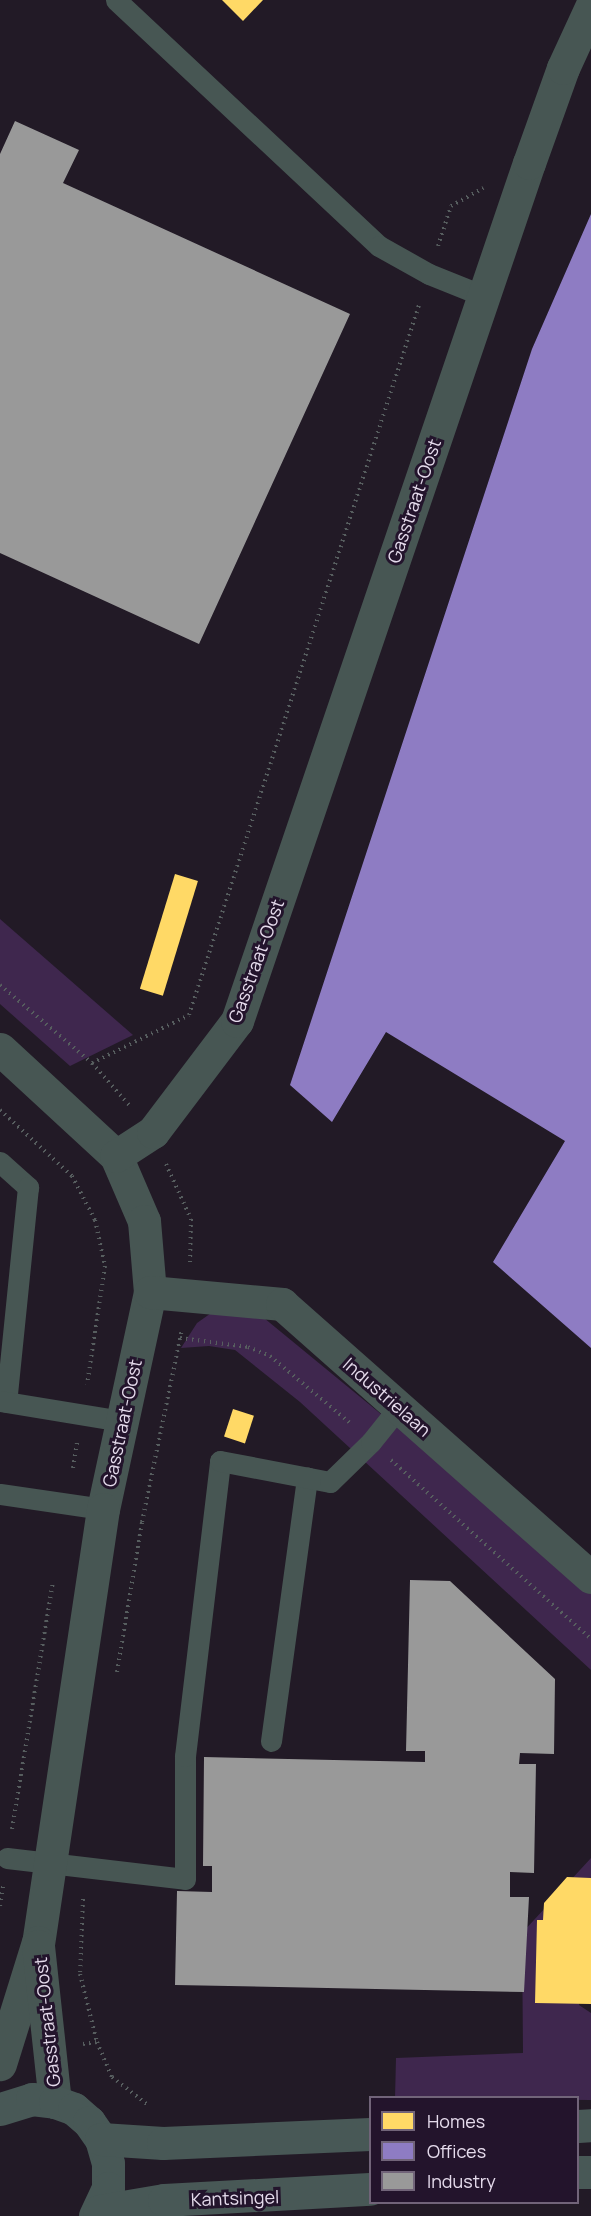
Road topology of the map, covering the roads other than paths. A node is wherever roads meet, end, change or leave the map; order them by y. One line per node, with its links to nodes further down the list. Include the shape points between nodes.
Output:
1 (116, 0): 3 (lane, via 379,246 429,274)
2 (591, 7): 3 (street, Gasstraat-Oost, via 562,68)
3 (484, 296): 5 (street, Gasstraat-Oost, via 237,1021 153,1132)
4 (0, 1049): 5 (street)
5 (117, 1156): 7 (street, Gasstraat-Oost, via 144,1221)
6 (0, 1162): 8 (lane, via 28,1187)
7 (150, 1292): 9 (street, Industrielaan, via 282,1304); 10 (street, Gasstraat-Oost)
8 (3, 1401): 10 (lane)
9 (399, 1407): 11 (lane, via 371,1442 330,1482); 14 (street, Industrielaan)
10 (122, 1421): 13 (street, Gasstraat-Oost)
11 (307, 1477): 15 (lane); 17 (lane, via 220,1461 185,1756 185,1879)
12 (0, 1494): 13 (lane)
13 (103, 1509): 17 (street, Gasstraat-Oost)
14 (591, 1577)
15 (272, 1741)
16 (7, 1858): 17 (lane)
17 (49, 1864): 18 (street, Gasstraat-Oost)
18 (38, 1942): 19 (street, Gasstraat-Oost); 20 (street, Gasstraat-Oost)
19 (0, 2064)
20 (55, 2102): 21 (street, via 32,2099); 23 (street, via 74,2109)
21 (0, 2109)
22 (369, 2134): 23 (street, via 163,2143)
23 (101, 2139): 25 (street, via 108,2163 108,2188)
24 (369, 2189): 25 (street, Kantsingel, via 164,2200)
25 (97, 2213)

